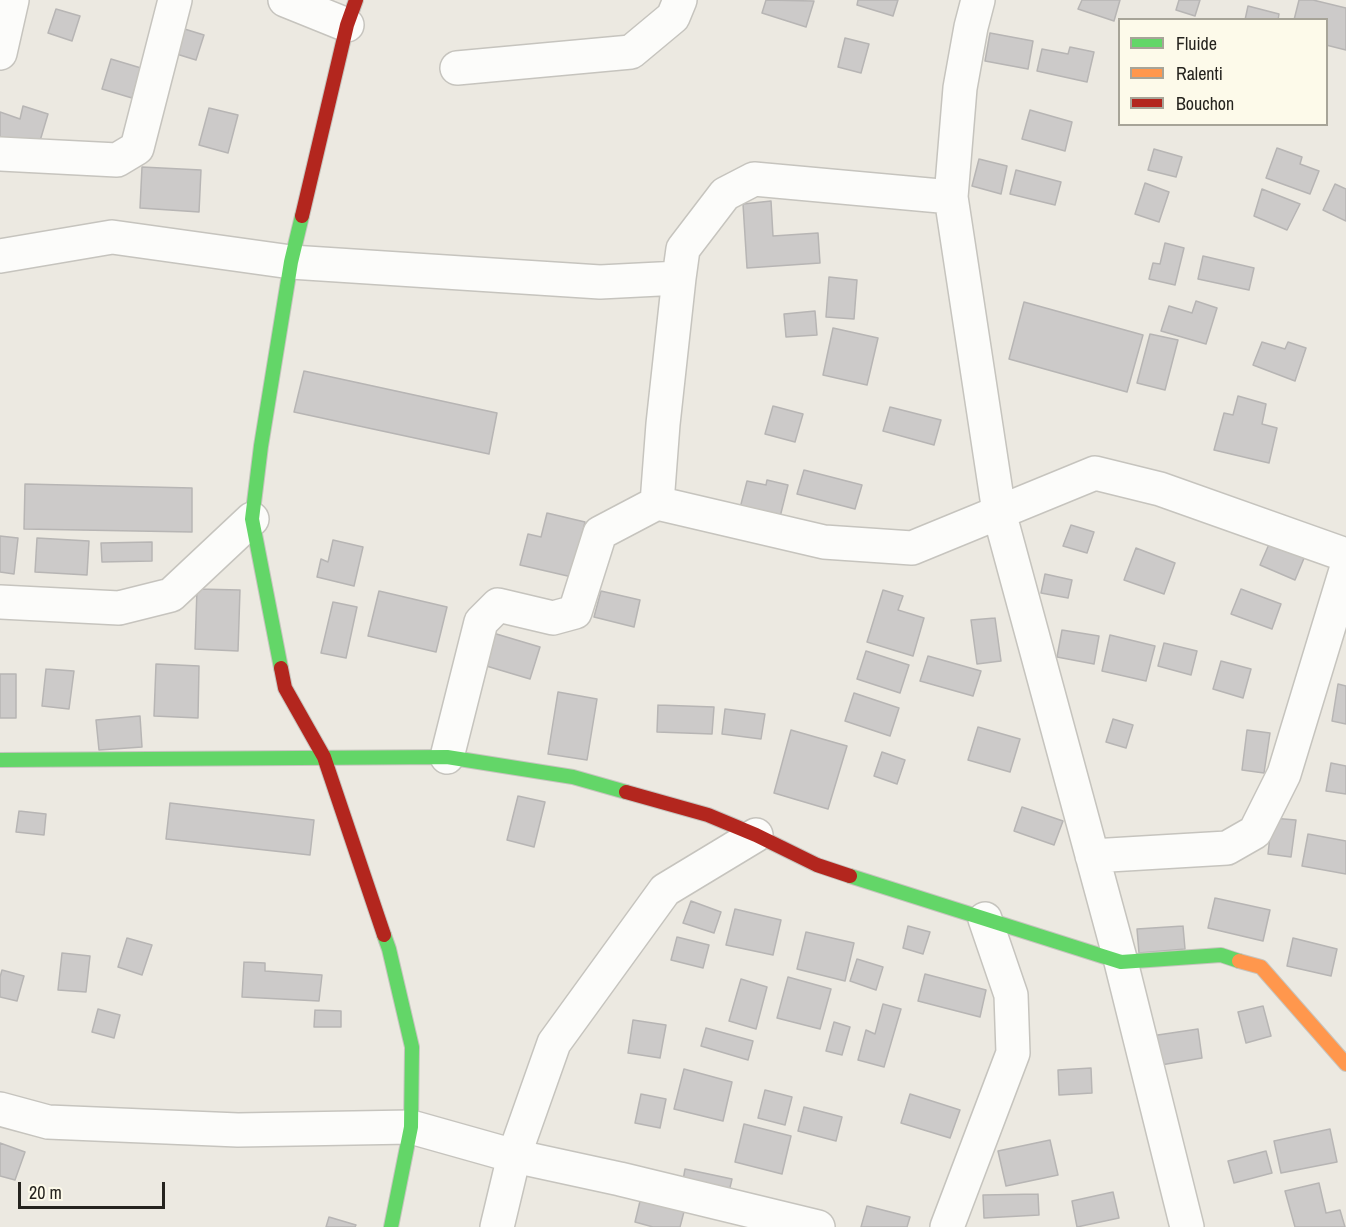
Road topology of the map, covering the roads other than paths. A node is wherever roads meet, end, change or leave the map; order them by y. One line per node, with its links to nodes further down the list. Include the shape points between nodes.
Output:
1 (12, 0): 7 (street)
2 (175, 0): 9 (street, via 137,148 117,160)
3 (285, 0): 6 (street)
4 (680, 0): 8 (street, via 673,17 631,52)
5 (978, 0): 10 (street, via 960,88)
6 (351, 13): 12 (street)
7 (0, 53)
8 (458, 68)
9 (0, 154)
10 (951, 197): 13 (street, via 754,179 724,194 683,249); 15 (street)
11 (0, 256): 12 (street, via 112,237)
12 (291, 262): 13 (street, via 600,282); 16 (street)
13 (680, 279): 14 (street)
14 (657, 503): 15 (street, via 824,542 912,548); 21 (street, via 600,533 575,612 553,618 498,604 481,622)
15 (999, 512): 17 (street, via 1095,473 1160,489); 24 (street)
16 (252, 519): 19 (street, via 171,595 119,608); 20 (street, via 285,688)
17 (1346, 555)
18 (1346, 570): 24 (street, via 1284,774 1256,832 1227,848)
19 (0, 602)
20 (324, 757): 21 (street); 22 (street); 29 (street, via 389,949 412,1047)
21 (447, 758): 23 (street, via 573,777 708,815)
22 (0, 760)
23 (756, 835): 25 (street, via 817,865); 30 (street, via 665,890 554,1043)
24 (1092, 856): 26 (street)
25 (985, 919): 26 (street); 34 (street, via 1011,995 1013,1053)
26 (1121, 962): 27 (street, via 1221,955 1261,967); 35 (street)
27 (1346, 1064)
28 (0, 1109): 29 (street, via 48,1122 238,1130)
29 (411, 1126): 30 (street); 31 (street)
30 (514, 1156): 32 (street); 33 (street)
31 (391, 1227)
32 (497, 1227)
33 (818, 1227)
34 (947, 1227)
35 (1187, 1227)

